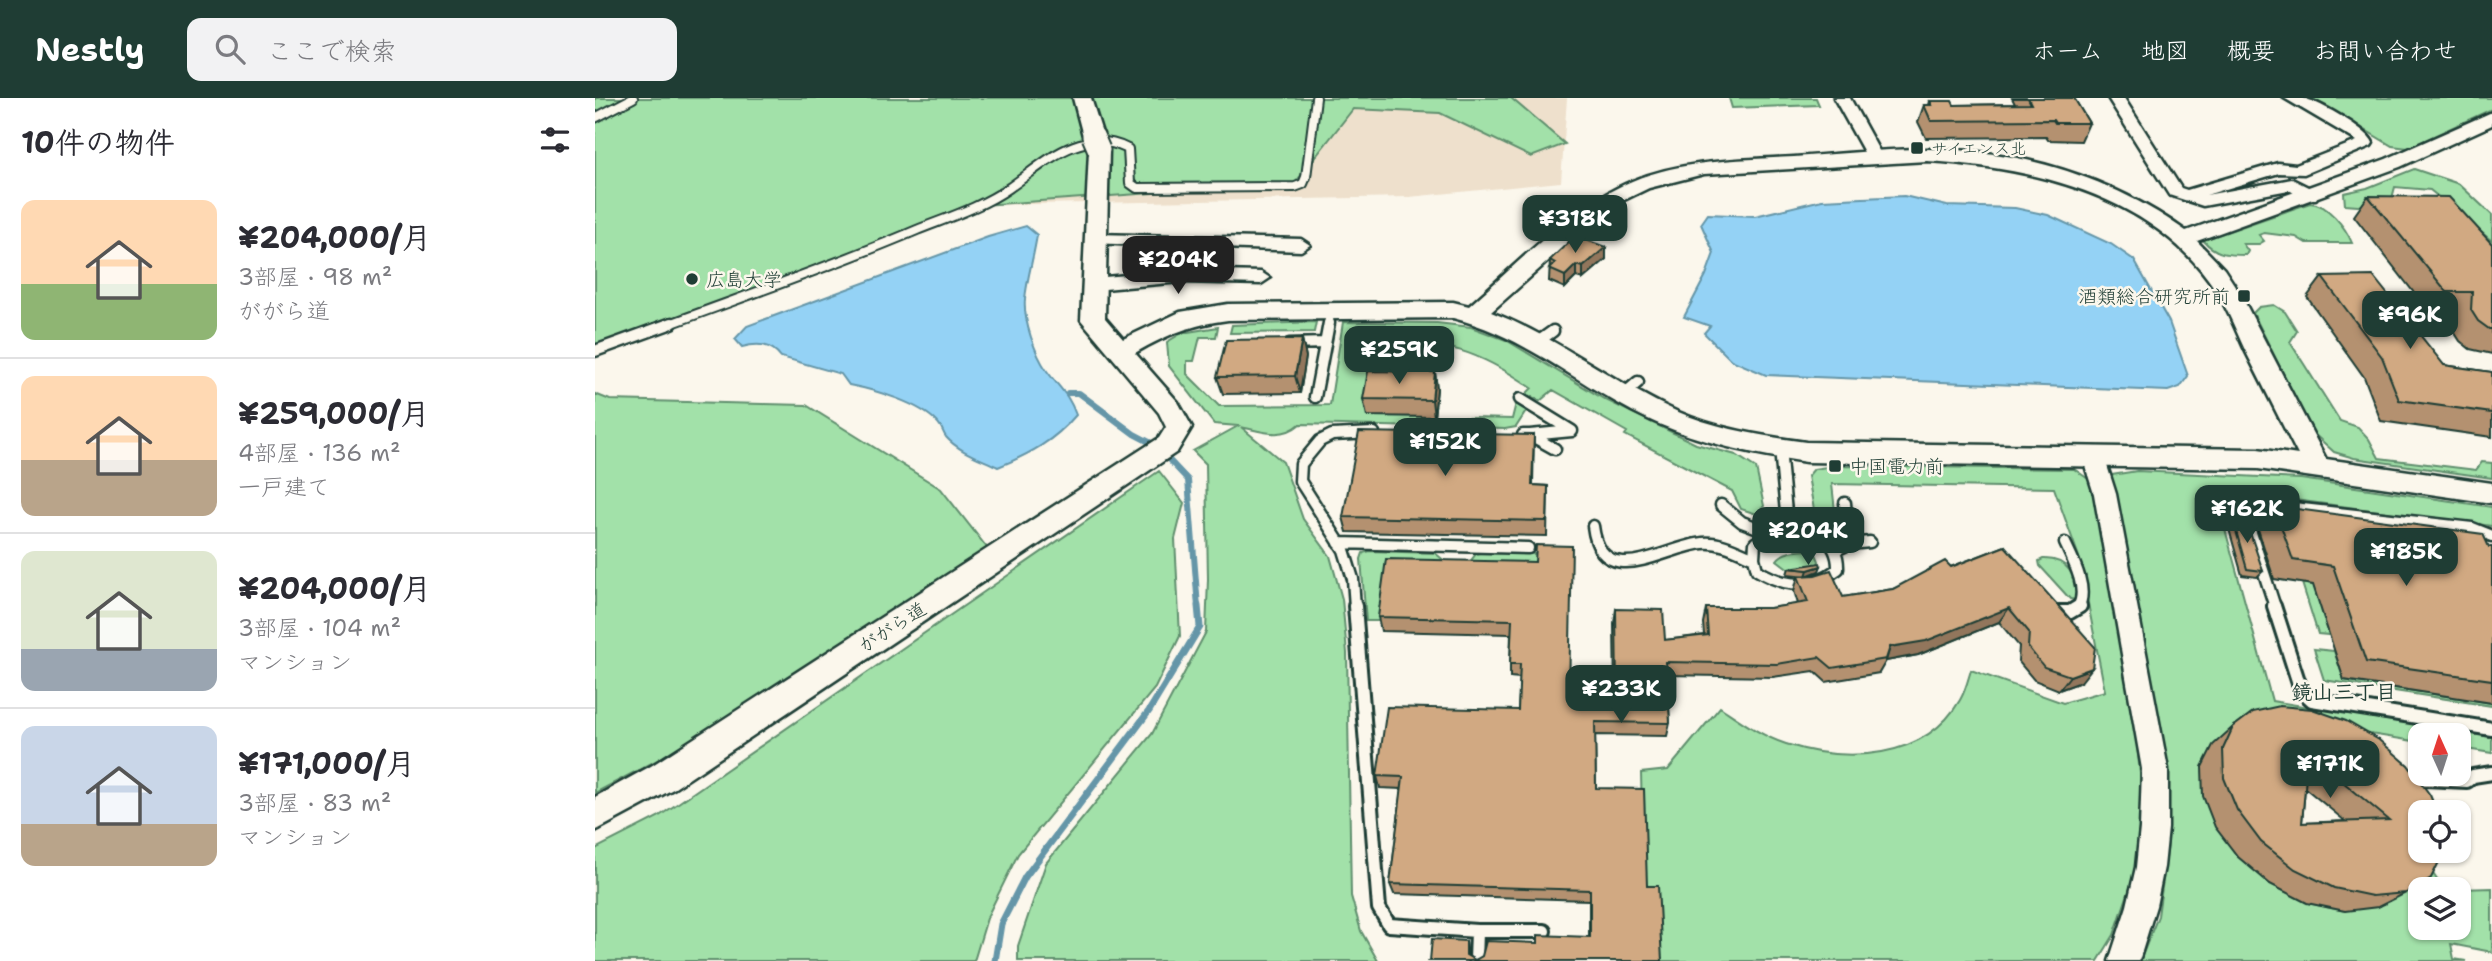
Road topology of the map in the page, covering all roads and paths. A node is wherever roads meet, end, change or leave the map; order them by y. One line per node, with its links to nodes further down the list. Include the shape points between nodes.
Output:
1 (633, 98): 7 (lane)
2 (1082, 98): 13 (street, via 1096,143)
3 (1316, 98): 22 (lane, via 1306,177 1295,187 1137,188 1130,183 1128,149 1109,141 1081,146 1048,158 1000,194 900,237)
4 (1842, 98): 10 (street)
5 (2116, 98): 12 (street, via 2175,191)
6 (2292, 98): 12 (street, via 2355,131 2365,143 2298,170 2278,168)
7 (599, 113): 8 (lane)
8 (595, 118)
9 (2492, 118): 11 (street)
10 (1875, 158): 14 (street, via 1956,156 2025,166 2124,201); 19 (street, via 1704,168 1642,184 1583,218)
11 (2310, 195): 12 (street, via 2292,184 2203,201); 14 (street)
12 (2186, 196)
13 (1096, 239): 15 (street); 17 (street)
14 (2183, 239): 32 (street, via 2232,298)
15 (1301, 245)
16 (1261, 278): 17 (street, via 1181,276)
17 (1094, 284): 23 (street, via 1093,320)
18 (1331, 310): 19 (street, via 1430,308); 20 (lane); 23 (street, via 1229,312 1188,318)
19 (1475, 314): 30 (street, via 1546,336 1631,388 1667,418)
20 (1325, 343): 21 (lane); 24 (lane)
21 (1274, 344)
22 (595, 351)
23 (1119, 351): 53 (street, ががら道, via 1169,408 1167,443 663,777)
24 (1315, 397)
25 (1520, 399): 28 (lane, via 1572,431)
26 (1391, 433): 43 (lane, via 1332,435 1319,441 1301,464 1300,481)
27 (1516, 435): 28 (lane)
28 (1530, 436): 29 (lane)
29 (1555, 449)
30 (1780, 449): 31 (street); 36 (lane)
31 (2093, 456): 32 (street, via 2257,459); 57 (street, via 2105,494 2155,769 2154,849 2146,896)
32 (2316, 465): 33 (street)
33 (2492, 493)
34 (1845, 503): 40 (lane, via 1847,526 1839,534)
35 (1721, 505): 38 (lane, via 1756,530)
36 (1787, 523): 38 (lane); 40 (lane)
37 (1593, 526): 44 (lane, via 1595,546 1613,560 1663,556)
38 (1769, 532): 48 (lane, via 1755,543)
39 (2492, 536): 50 (lane, via 2472,528 2241,502 2305,696)
40 (1824, 537): 47 (lane)
41 (1685, 538): 44 (lane)
42 (1870, 542): 47 (lane)
43 (1339, 543): 46 (lane); 54 (lane, via 1353,579 1379,908 1389,925)
44 (1701, 543): 48 (lane)
45 (2065, 543): 49 (lane, via 2074,562 2080,607 2060,614)
46 (1528, 548)
47 (1836, 550): 48 (lane, via 1838,569 1823,582 1808,585 1769,579 1757,570)
48 (1754, 558)
49 (2045, 605)
50 (2492, 729)
51 (2389, 771): 52 (lane, via 2400,778 2467,781)
52 (2492, 772)
53 (595, 814)
54 (1477, 931): 55 (lane); 56 (lane)
55 (1544, 931)
56 (1476, 961)
57 (2123, 961)

